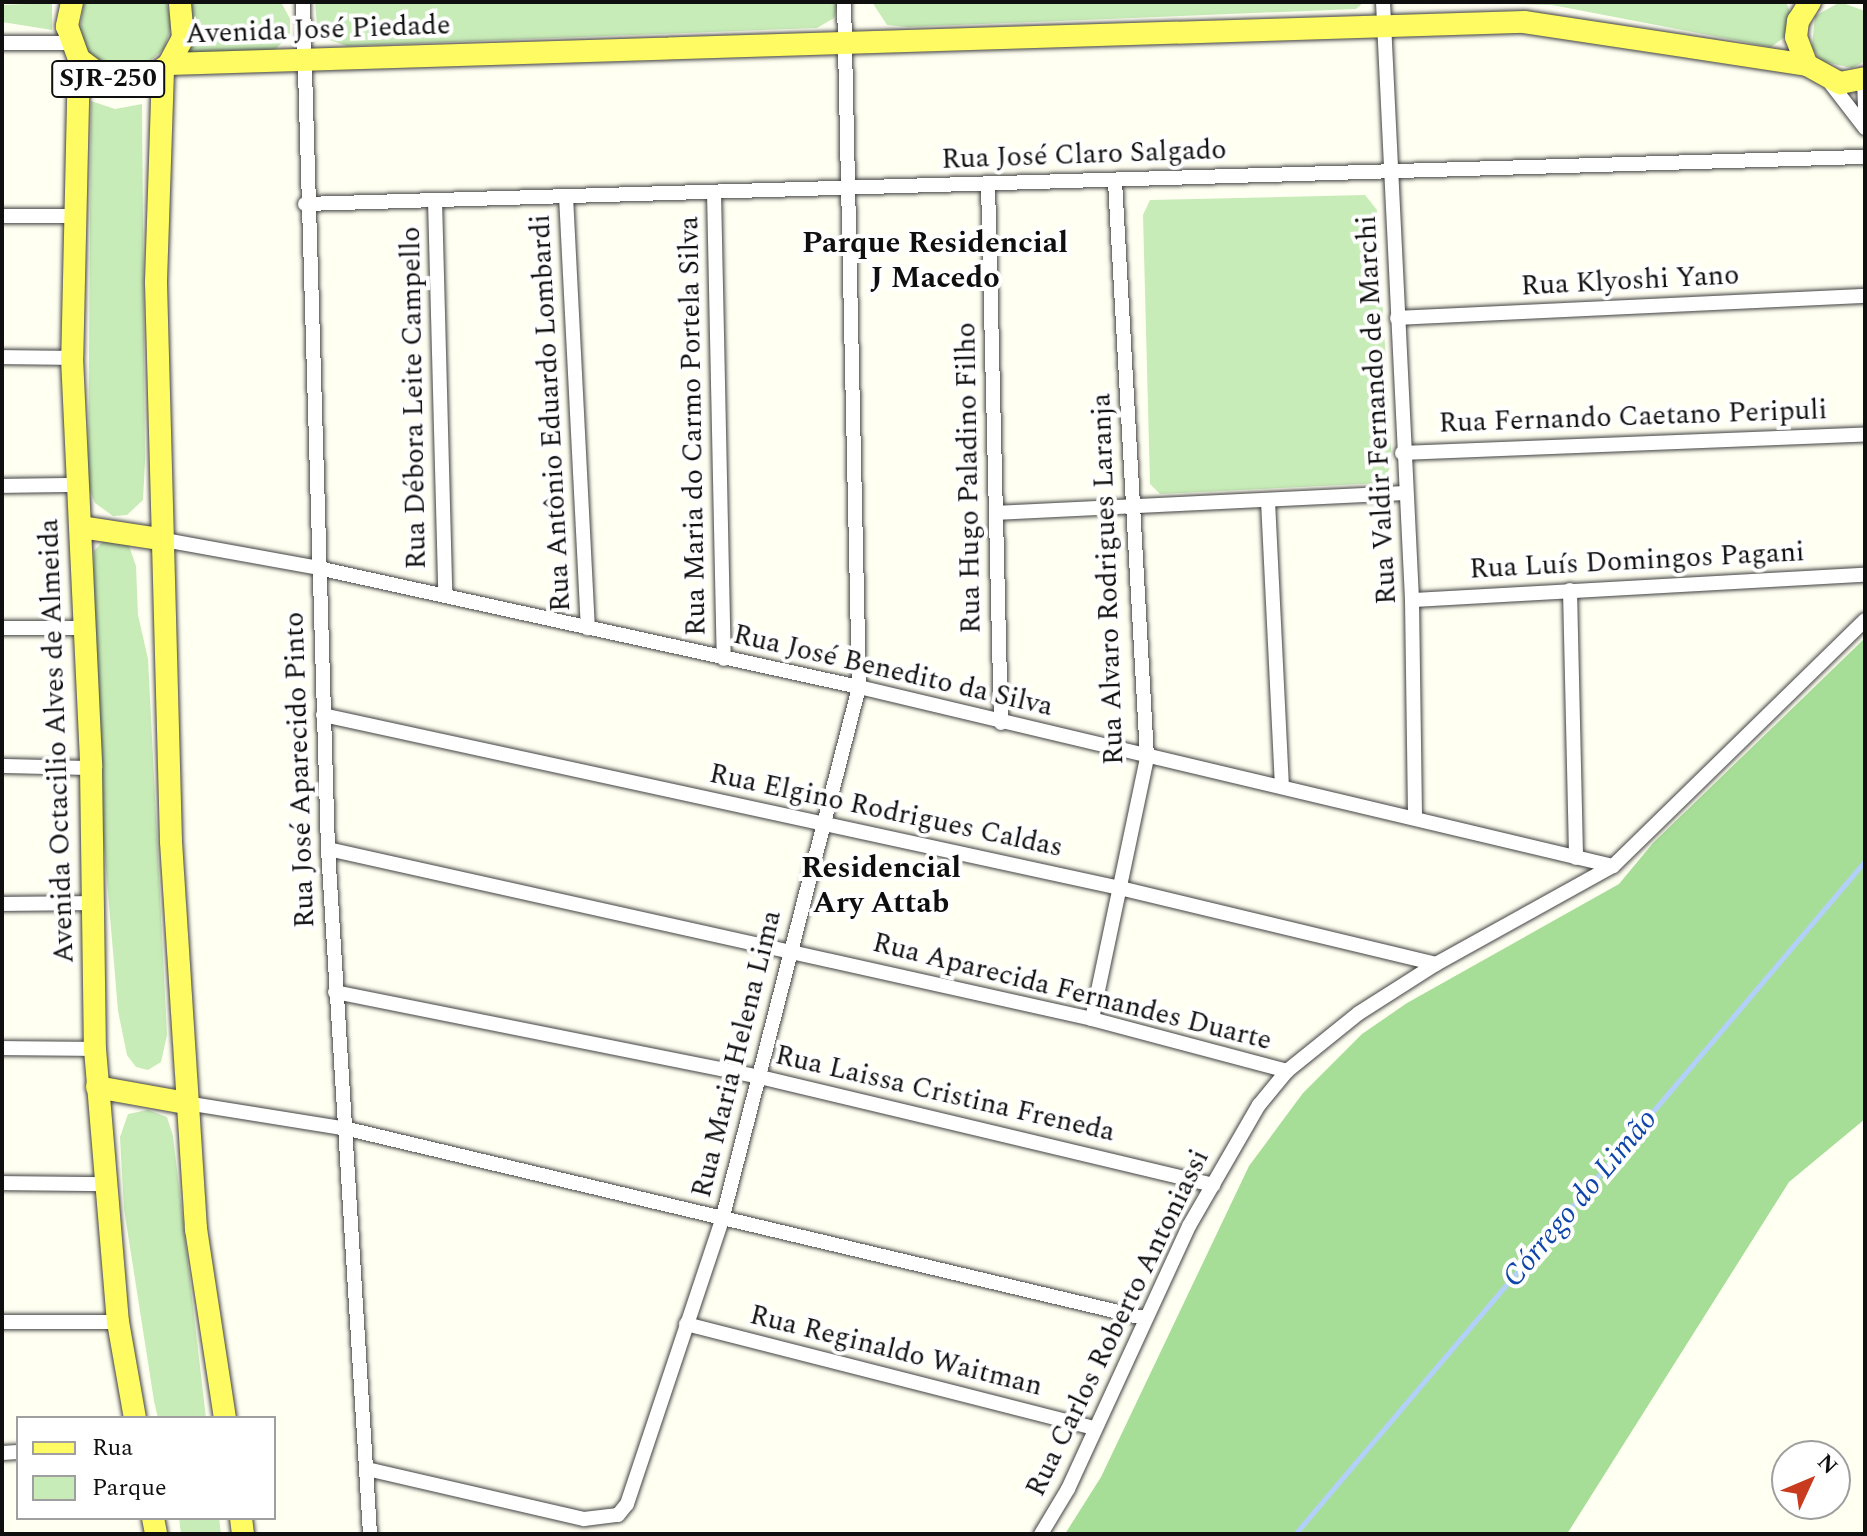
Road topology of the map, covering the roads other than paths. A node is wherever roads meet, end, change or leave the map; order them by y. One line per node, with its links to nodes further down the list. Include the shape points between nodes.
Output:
1 (72, 2): 10 (main road, SJR-250)
2 (180, 2): 13 (main road, SJR-250, via 183,38)
3 (303, 2): 11 (street, Rua José Aparecido Pinto)
4 (844, 2): 8 (street, Rua Maria Helena Lima)
5 (1383, 2): 7 (street, Rua Valdir Fernando de Marchi)
6 (1810, 2): 12 (main road, via 1798,21 1796,37)
7 (1386, 26): 8 (main road, Avenida José Piedade); 12 (main road, Avenida José Piedade, via 1524,22); 19 (street, Rua Valdir Fernando de Marchi)
8 (845, 40): 11 (main road, Avenida José Piedade); 22 (street, Rua Maria Helena Lima)
9 (2, 43): 10 (street)
10 (75, 51): 13 (main road, SJR-250, via 104,78 119,82 150,78); 28 (main road, Avenida Octacilio Alves de Almeida)
11 (304, 62): 13 (main road, Avenida José Piedade); 26 (street, Rua José Aparecido Pinto)
12 (1807, 65): 15 (main road)
13 (166, 67): 42 (main road, via 156,283)
14 (1864, 78): 15 (main road); 16 (street)
15 (1828, 80): 17 (street)
16 (1865, 115)
17 (1865, 128)
18 (1865, 157): 19 (street, Rua José Claro Salgado)
19 (1391, 169): 20 (street, Rua José Claro Salgado); 30 (street, Rua Valdir Fernando de Marchi)
20 (1115, 181): 21 (street, Rua José Claro Salgado); 39 (street, Rua Alvaro Rodrigues Laranja)
21 (988, 184): 22 (street, Rua José Claro Salgado); 40 (street, Rua Hugo Paladino Filho)
22 (850, 188): 23 (street, Rua José Claro Salgado); 53 (street, Rua Maria Helena Lima)
23 (714, 192): 24 (street, Rua José Claro Salgado); 52 (street, Rua Maria do Carmo Portela Silva)
24 (566, 196): 25 (street, Rua José Claro Salgado); 51 (street, Rua Antônio Eduardo Lombardi)
25 (435, 200): 26 (street, Rua José Claro Salgado); 46 (street, Rua Débora Leite Campello)
26 (305, 204): 43 (street, Rua José Aparecido Pinto)
27 (2, 216): 28 (street)
28 (76, 216): 32 (main road, Avenida Octacilio Alves de Almeida)
29 (1865, 296): 30 (street, Rua Klyoshi Yano)
30 (1397, 318): 34 (street, Rua Valdir Fernando de Marchi)
31 (2, 357): 32 (street)
32 (72, 358): 35 (main road, Avenida Octacilio Alves de Almeida)
33 (1865, 434): 34 (street, Rua Fernando Caetano Peripuli)
34 (1402, 453): 37 (street, Rua Valdir Fernando de Marchi)
35 (77, 485): 36 (street); 41 (main road, Avenida Octacilio Alves de Almeida)
36 (2, 486)
37 (1404, 493): 38 (street); 47 (street, Rua Valdir Fernando de Marchi)
38 (1268, 501): 39 (street); 59 (street)
39 (1133, 507): 40 (street); 56 (street, Rua Alvaro Rodrigues Laranja)
40 (996, 513): 55 (street, Rua Hugo Paladino Filho)
41 (81, 527): 42 (main road); 50 (main road, Avenida Octacilio Alves de Almeida)
42 (159, 539): 43 (street, Rua José Benedito da Silva); 77 (main road)
43 (318, 568): 46 (street, Rua José Benedito da Silva); 54 (street, Rua José Aparecido Pinto)
44 (1865, 575): 45 (street, Rua Luís Domingos Pagani)
45 (1570, 590): 47 (street, Rua Luís Domingos Pagani); 63 (street)
46 (445, 595): 51 (street, Rua José Benedito da Silva)
47 (1412, 600): 60 (street, Rua Valdir Fernando de Marchi)
48 (1865, 620): 64 (street, Rua Carlos Roberto Antoniassi)
49 (2, 628): 50 (street)
50 (85, 628): 58 (main road, Avenida Octacilio Alves de Almeida)
51 (588, 628): 52 (street, Rua José Benedito da Silva)
52 (724, 659): 53 (street, Rua José Benedito da Silva)
53 (859, 687): 55 (street, Rua José Benedito da Silva); 61 (street, Rua Maria Helena Lima)
54 (323, 715): 61 (street, Rua Elgino Rodrigues Caldas); 62 (street, Rua José Aparecido Pinto)
55 (1001, 723): 56 (street, Rua José Benedito da Silva)
56 (1147, 757): 59 (street, Rua José Benedito da Silva); 65 (street, Rua Alvaro Rodrigues Laranja)
57 (2, 766): 58 (street)
58 (91, 768): 66 (main road, Avenida Octacilio Alves de Almeida)
59 (1282, 787): 60 (street, Rua José Benedito da Silva)
60 (1415, 817): 63 (street, Rua José Benedito da Silva)
61 (821, 823): 65 (street, Rua Elgino Rodrigues Caldas); 68 (street, Rua Maria Helena Lima)
62 (328, 849): 68 (street, Rua Aparecida Fernandes Duarte); 70 (street, Rua José Aparecido Pinto)
63 (1576, 858): 64 (street, Rua José Benedito da Silva)
64 (1613, 866): 69 (street, Rua Carlos Roberto Antoniassi)
65 (1120, 888): 69 (street, Rua Elgino Rodrigues Caldas); 71 (street, Rua Alvaro Rodrigues Laranja)
66 (94, 903): 67 (street); 73 (main road, Avenida Octacilio Alves de Almeida)
67 (2, 904)
68 (792, 952): 71 (street, Rua Aparecida Fernandes Duarte); 75 (street, Rua Maria Helena Lima)
69 (1436, 964): 74 (street, Rua Carlos Roberto Antoniassi, via 1359,1013)
70 (335, 992): 75 (street, Rua Laissa Cristina Freneda); 78 (street, Rua José Aparecido Pinto)
71 (1092, 1019): 74 (street, Rua Aparecida Fernandes Duarte)
72 (2, 1048): 73 (street)
73 (95, 1049): 76 (main road, Avenida Octacilio Alves de Almeida)
74 (1287, 1071): 81 (street, Rua Carlos Roberto Antoniassi, via 1259,1105)
75 (760, 1077): 81 (street, Rua Laissa Cristina Freneda); 82 (street, Rua Maria Helena Lima)
76 (97, 1087): 77 (main road); 80 (main road, Avenida Octacilio Alves de Almeida)
77 (186, 1103): 78 (street); 88 (main road, via 196,1229)
78 (348, 1129): 82 (street); 90 (street, Rua José Aparecido Pinto)
79 (2, 1183): 80 (street)
80 (104, 1184): 85 (main road, Avenida Octacilio Alves de Almeida)
81 (1213, 1185): 83 (street, Rua Carlos Roberto Antoniassi)
82 (722, 1220): 83 (street); 86 (street, Rua Maria Helena Lima)
83 (1144, 1318): 89 (street, Rua Carlos Roberto Antoniassi)
84 (2, 1322): 85 (street)
85 (118, 1322): 87 (main road, Avenida Octacilio Alves de Almeida)
86 (686, 1324): 89 (street, Rua Reginaldo Waitman); 90 (street, Rua Maria Helena Lima, via 627,1504 618,1515 584,1519)
87 (135, 1416)
88 (225, 1416)
89 (1093, 1428): 92 (street, Rua Carlos Roberto Antoniassi, via 1068,1489)
90 (367, 1469): 91 (street, Rua José Aparecido Pinto)
91 (370, 1534)
92 (1041, 1534)

